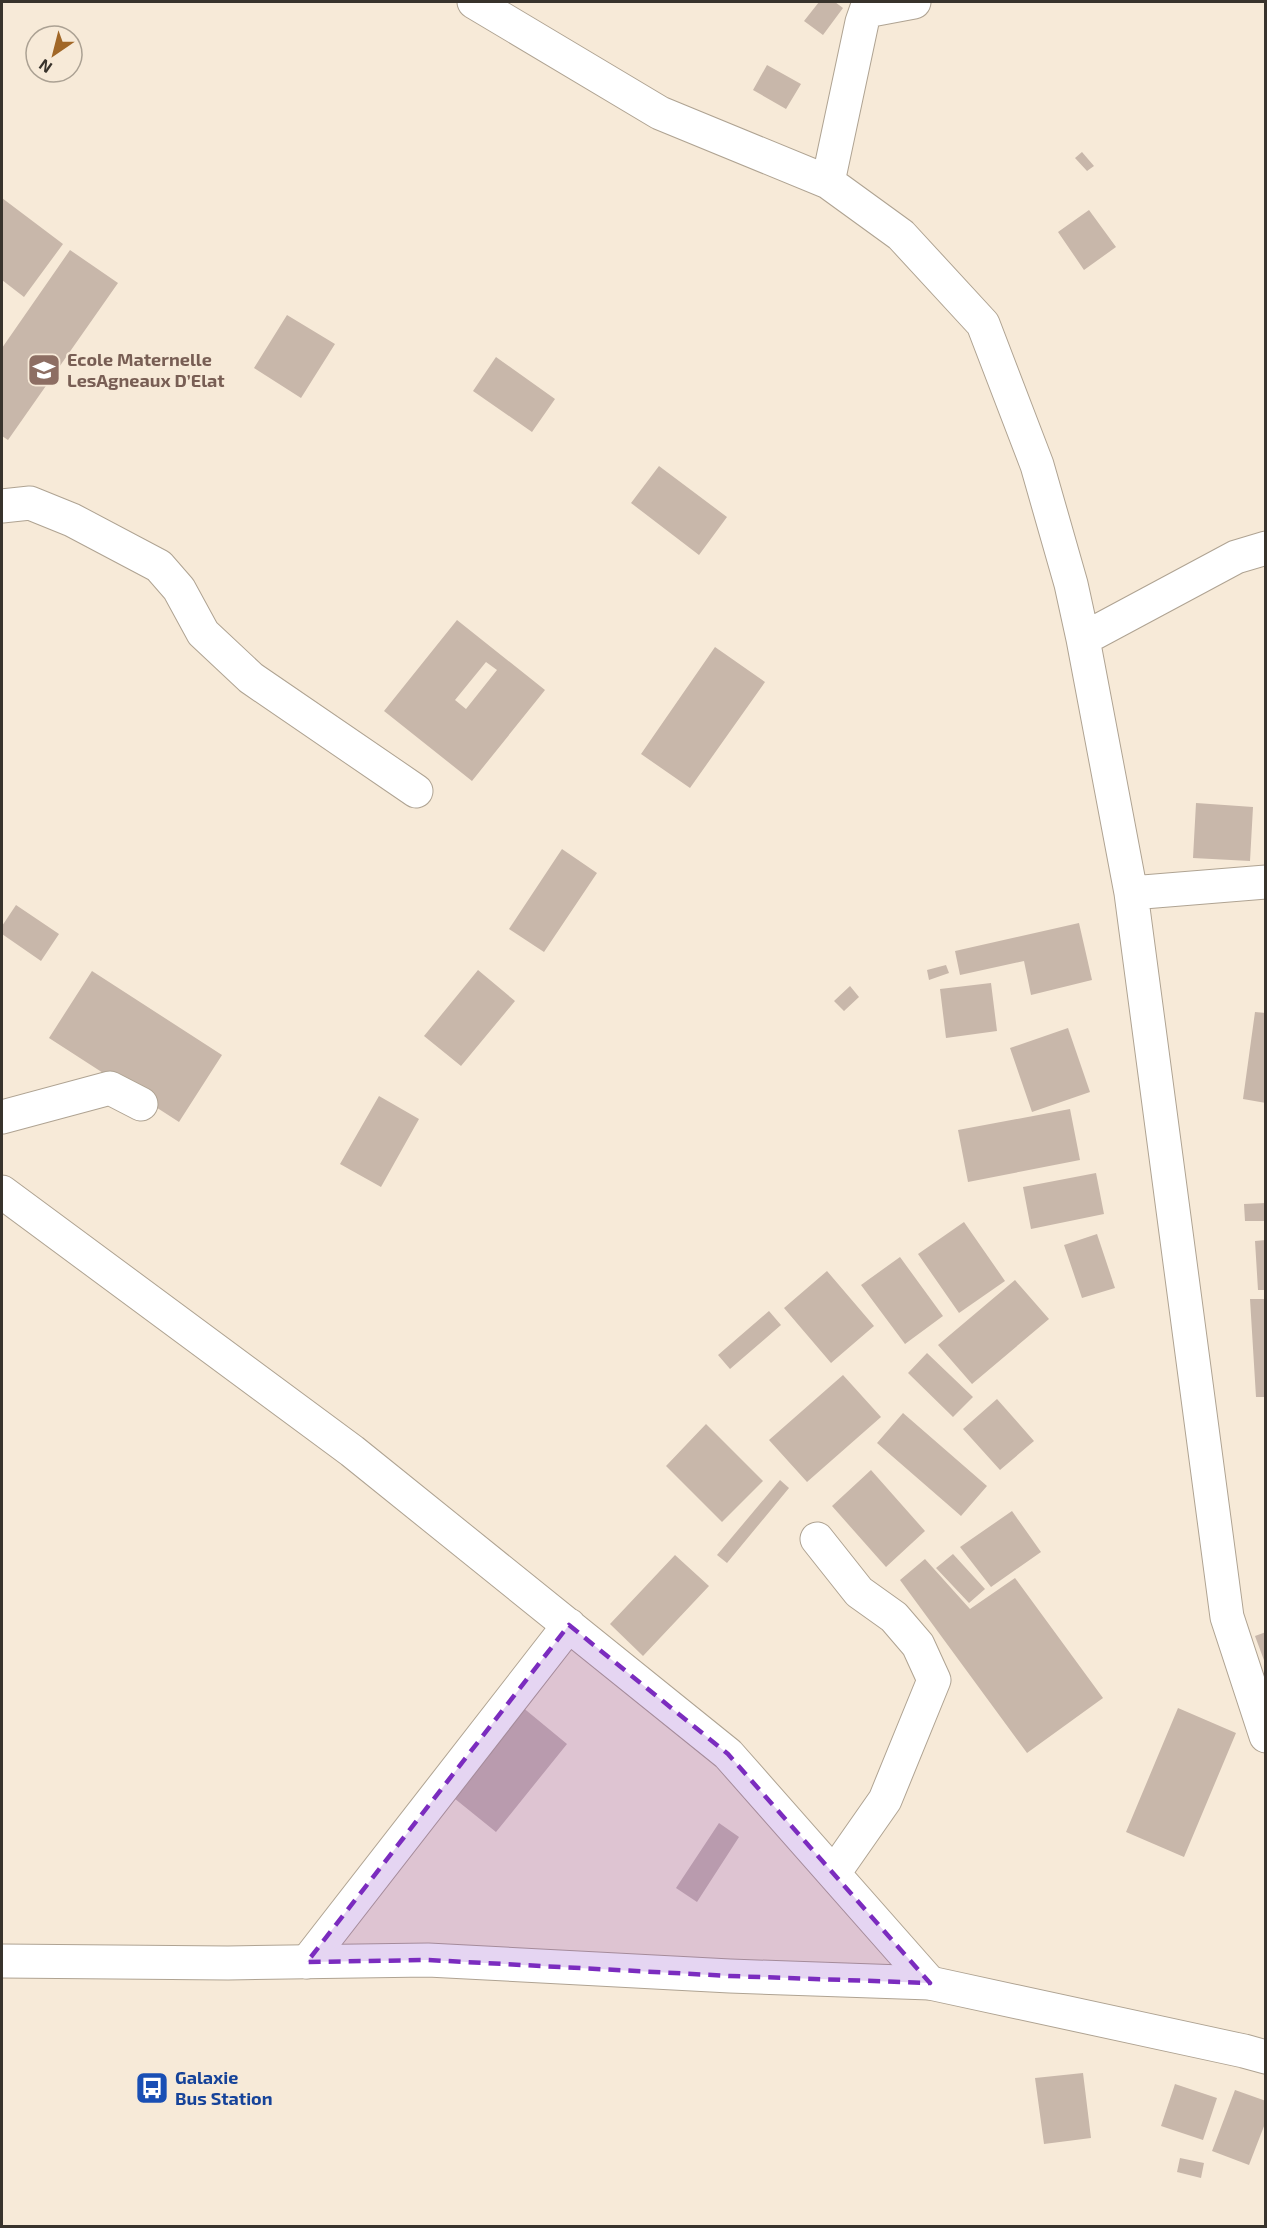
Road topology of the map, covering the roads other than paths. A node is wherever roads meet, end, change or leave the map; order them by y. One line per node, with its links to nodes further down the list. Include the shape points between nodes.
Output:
1 (474, 2): 4 (street, via 660,113)
2 (914, 2): 3 (street)
3 (868, 6): 4 (street)
4 (828, 182): 7 (street, via 901,236 983,324 1037,465)
5 (2, 506): 8 (street, via 30,503 72,520 159,566 179,590 203,633 251,678)
6 (1266, 548): 7 (street, via 1236,557)
7 (1083, 639): 10 (street)
8 (416, 791)
9 (1266, 882): 10 (street)
10 (1131, 893): 16 (street, via 1227,1617)
11 (141, 1104): 12 (street, via 110,1088)
12 (2, 1117)
13 (2, 1192): 15 (street, via 352,1451)
14 (817, 1539): 17 (street, via 859,1592 894,1617 918,1645 934,1680 885,1800)
15 (569, 1625): 17 (street, via 728,1754); 19 (street)
16 (1266, 1736)
17 (834, 1873): 20 (street)
18 (2, 1961): 19 (street)
19 (307, 1962): 20 (street, via 428,1960)
20 (930, 1983): 21 (street)
21 (1266, 2057)

